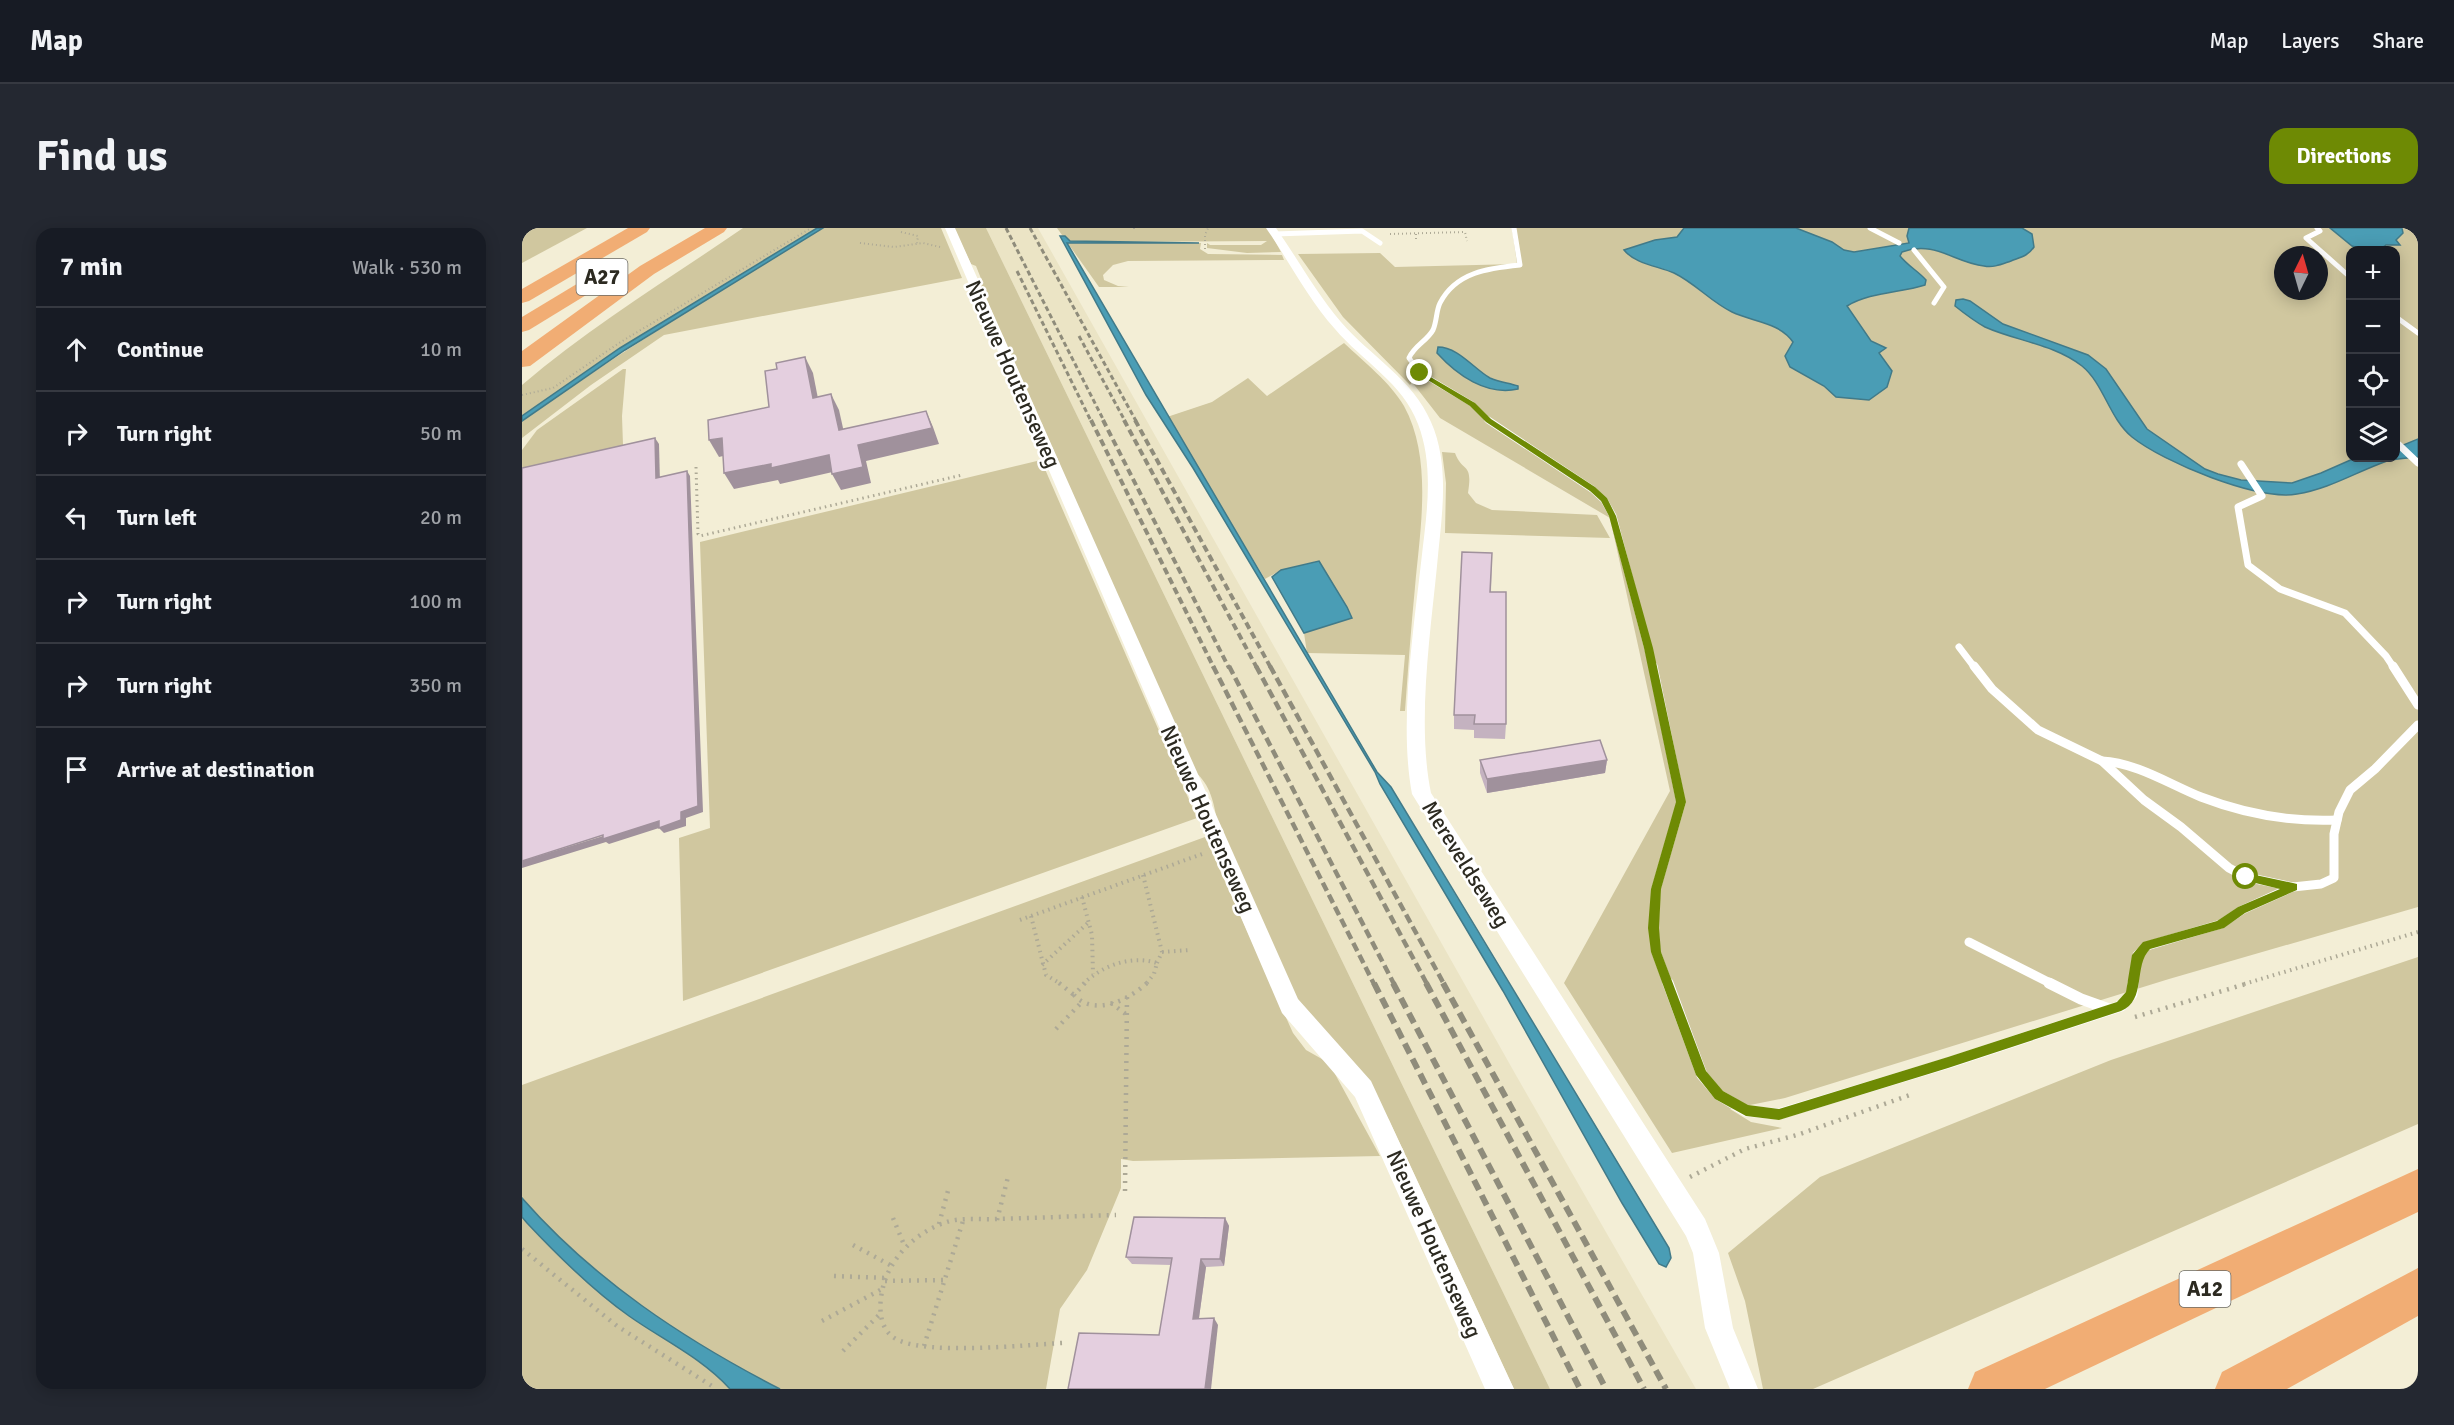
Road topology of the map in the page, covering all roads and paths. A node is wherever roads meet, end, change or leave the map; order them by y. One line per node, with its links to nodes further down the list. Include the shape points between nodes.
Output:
1 (609, 228): 25 (highway, A27)
2 (641, 228): 26 (highway, A27)
3 (683, 228): 29 (highway, A27)
4 (718, 228): 31 (highway, via 647,270)
5 (811, 228): 32 (path, via 619,343 553,388)
6 (950, 228): 21 (street, Nieuwe Houtenseweg)
7 (1208, 228): 22 (path)
8 (1515, 228): 60 (lane, via 1520,265 1481,268 1467,275 1440,303 1429,336 1409,358 1420,373 1472,404 1489,421 1592,489 1604,500 1612,516 1649,648 1681,802 1656,889 1656,952 1702,1075 1719,1095 1746,1111 1779,1114)
9 (1870, 228): 20 (lane)
10 (2317, 228): 24 (lane, via 2320,231 2306,238)
11 (1273, 231): 19 (lane, via 1362,231); 66 (street, Mereveldseweg, via 1338,326 1405,388 1425,423 1431,445 1435,481 1416,748 1422,794)
12 (901, 232): 18 (path, via 918,236)
13 (1416, 234): 14 (path); 15 (path, via 1465,232); 16 (path)
14 (1382, 235)
15 (1467, 241)
16 (1416, 242)
17 (860, 243): 18 (path, via 894,247)
18 (917, 243): 21 (path)
19 (1380, 243)
20 (1899, 243)
21 (958, 247): 43 (street, Nieuwe Houtenseweg)
22 (1205, 249)
23 (1914, 250): 27 (lane, via 1922,255 1944,287)
24 (2346, 273)
25 (522, 277)
26 (522, 297)
27 (1934, 303)
28 (2400, 320): 30 (lane)
29 (522, 326)
30 (2418, 333)
31 (522, 361)
32 (522, 395)
33 (2400, 446): 34 (lane)
34 (2416, 460)
35 (2241, 464): 39 (lane, via 2262,496 2238,507 2248,565 2280,589 2345,613 2386,656)
36 (696, 467): 37 (path, via 698,534 703,536)
37 (962, 475)
38 (1959, 647): 41 (lane, via 1975,670 2038,730)
39 (2418, 705)
40 (2418, 725): 42 (lane, via 2350,790)
41 (2102, 761): 42 (lane, via 2121,764 2200,797 2243,810 2288,819); 45 (lane, via 2229,868 2246,877)
42 (2337, 820): 45 (lane, via 2334,878 2321,884)
43 (1220, 847): 44 (path); 89 (street, Nieuwe Houtenseweg, via 1290,1006 1363,1089)
44 (1143, 875): 46 (path); 52 (path)
45 (2293, 887): 60 (lane, via 2221,924 2147,946 2137,955 2132,994 2121,1006)
46 (1082, 897): 47 (path); 49 (path)
47 (1031, 916): 48 (path); 54 (path)
48 (1020, 920)
49 (1090, 921): 54 (path); 55 (path)
50 (1969, 942): 60 (lane, via 2081,999)
51 (1190, 950): 52 (path)
52 (1162, 952): 53 (path)
53 (1157, 963): 55 (path, via 1133,960); 57 (path, via 1150,983)
54 (1042, 965): 56 (path, via 1046,975)
55 (1093, 974): 56 (path)
56 (1074, 994): 59 (path)
57 (1127, 997): 58 (path); 61 (path)
58 (1110, 1002): 59 (path); 61 (path)
59 (1081, 1004): 62 (path)
60 (2109, 1009)
61 (1127, 1015): 68 (path)
62 (1056, 1029)
63 (1797, 1135): 66 (path, via 1745,1149)
64 (1008, 1177): 71 (path)
65 (949, 1187): 73 (path)
66 (1670, 1187): 90 (street, Mereveldseweg, via 1696,1228 1706,1253 1719,1328)
67 (2418, 1190): 91 (highway, A12)
68 (1125, 1191)
69 (1116, 1215): 71 (path)
70 (893, 1218): 75 (path)
71 (997, 1220): 72 (path)
72 (963, 1221): 73 (path); 80 (path)
73 (939, 1225): 75 (path, via 921,1233)
74 (853, 1245): 77 (path)
75 (905, 1248): 77 (path)
76 (522, 1249): 88 (path, via 617,1326)
77 (892, 1266): 79 (path)
78 (834, 1276): 79 (path)
79 (885, 1279): 80 (path); 81 (path)
80 (945, 1280): 86 (path)
81 (882, 1289): 83 (path); 84 (path)
82 (2418, 1292): 92 (highway)
83 (882, 1312): 86 (path, via 896,1340); 87 (path)
84 (822, 1322)
85 (1062, 1343): 86 (path)
86 (924, 1346)
87 (843, 1351)
88 (712, 1386)
89 (1500, 1389)
90 (1744, 1389)
91 (1992, 1389)
92 (2239, 1389)

